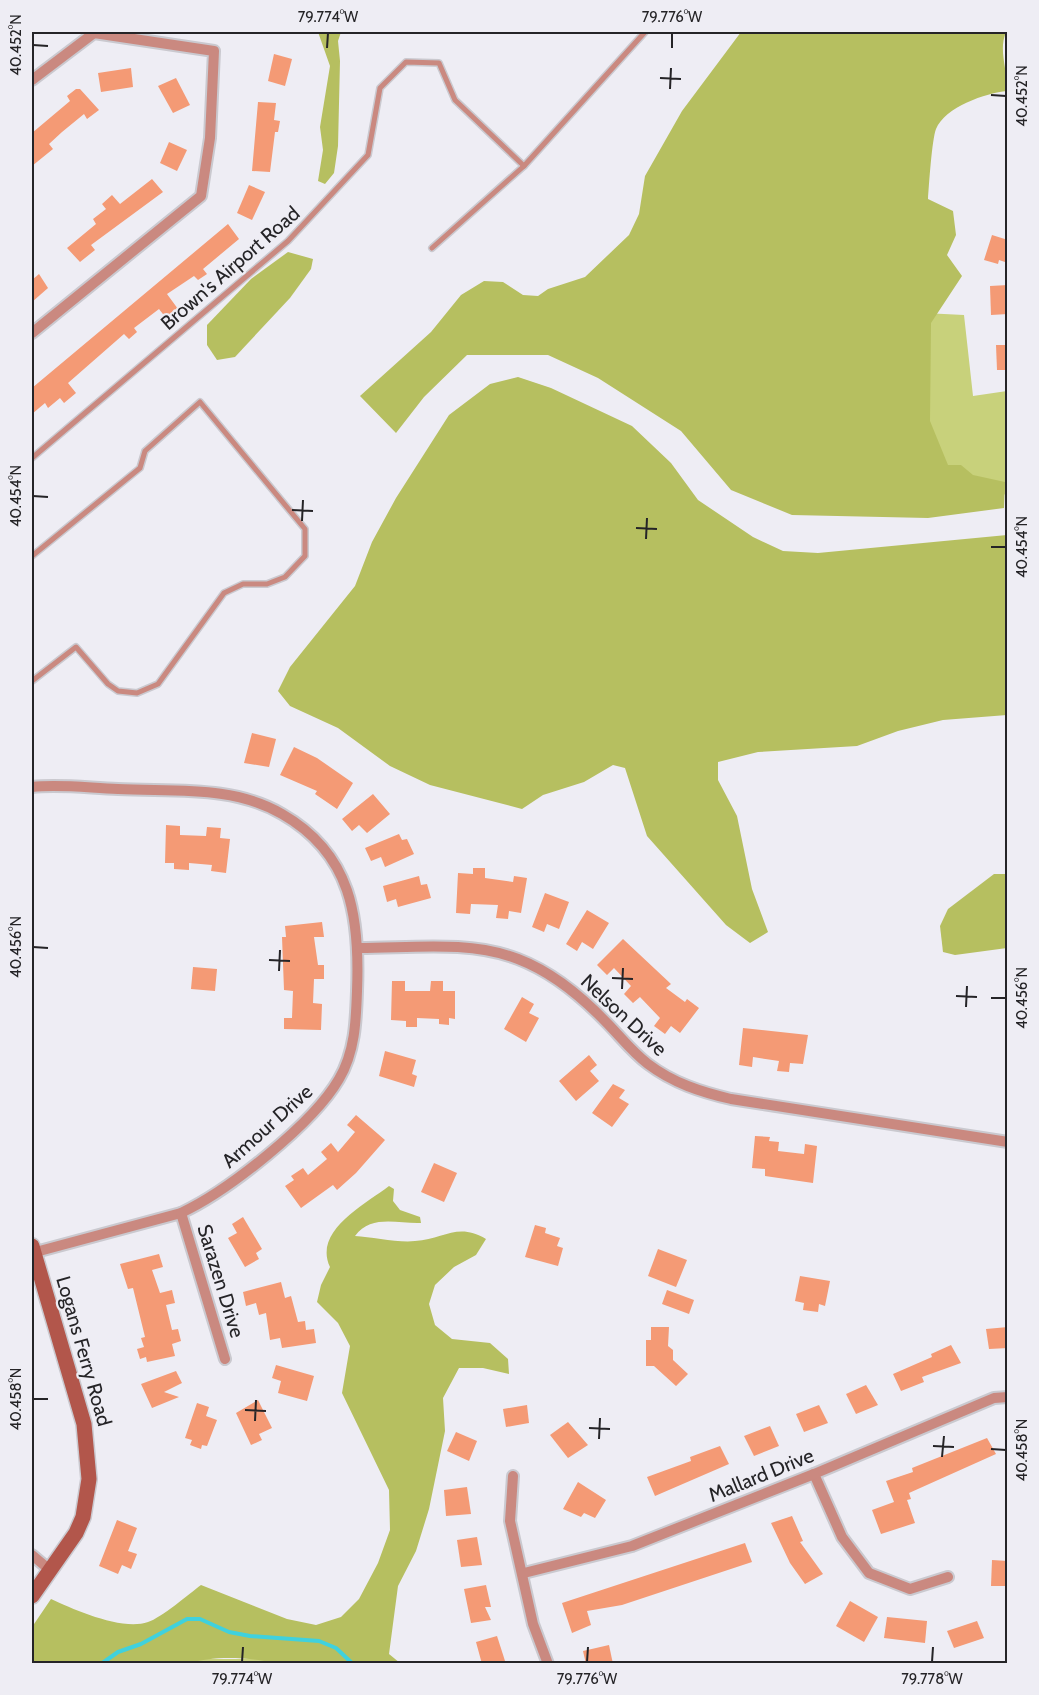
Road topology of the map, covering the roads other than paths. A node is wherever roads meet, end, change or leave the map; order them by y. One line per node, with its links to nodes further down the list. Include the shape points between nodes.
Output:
1 (645, 32): 3 (lane)
2 (32, 80): 5 (street, via 94,33 214,51 210,138 201,196)
3 (524, 166): 4 (lane); 6 (lane, Brown's Airport Road, via 455,100 439,63 406,62 380,88 368,155 288,242)
4 (432, 248)
5 (32, 333)
6 (32, 458)
7 (32, 556): 8 (lane, via 140,468 145,450 200,402 305,529 305,556 285,577 267,584 243,584 224,593 158,684 137,693 118,690 76,647)
8 (32, 681)
9 (32, 787): 10 (street, Armour Drive, via 222,794 249,798 272,808 308,832 335,864 351,901)
10 (360, 948): 11 (street, Nelson Drive, via 468,948 518,959 549,974 581,998 646,1064 697,1090 731,1099); 12 (street, Armour Drive, via 354,1038 343,1072 327,1097 297,1128 226,1186)
11 (1008, 1142)
12 (181, 1213): 13 (street, Armour Drive); 14 (street, Sarazen Drive)
13 (32, 1251): 19 (street, Logans Ferry Road, via 84,1424 89,1458 83,1517)
14 (225, 1359)
15 (1008, 1397): 16 (street, Mallard Drive, via 994,1398)
16 (814, 1474): 20 (street, Mallard Drive, via 632,1546); 21 (street, via 842,1537 869,1573 910,1589)
17 (513, 1476): 20 (street, via 510,1521)
18 (32, 1556): 19 (street)
19 (51, 1571): 22 (street, Logans Ferry Road)
20 (524, 1574): 23 (street, via 533,1624)
21 (948, 1577)
22 (32, 1596)
23 (548, 1664)

